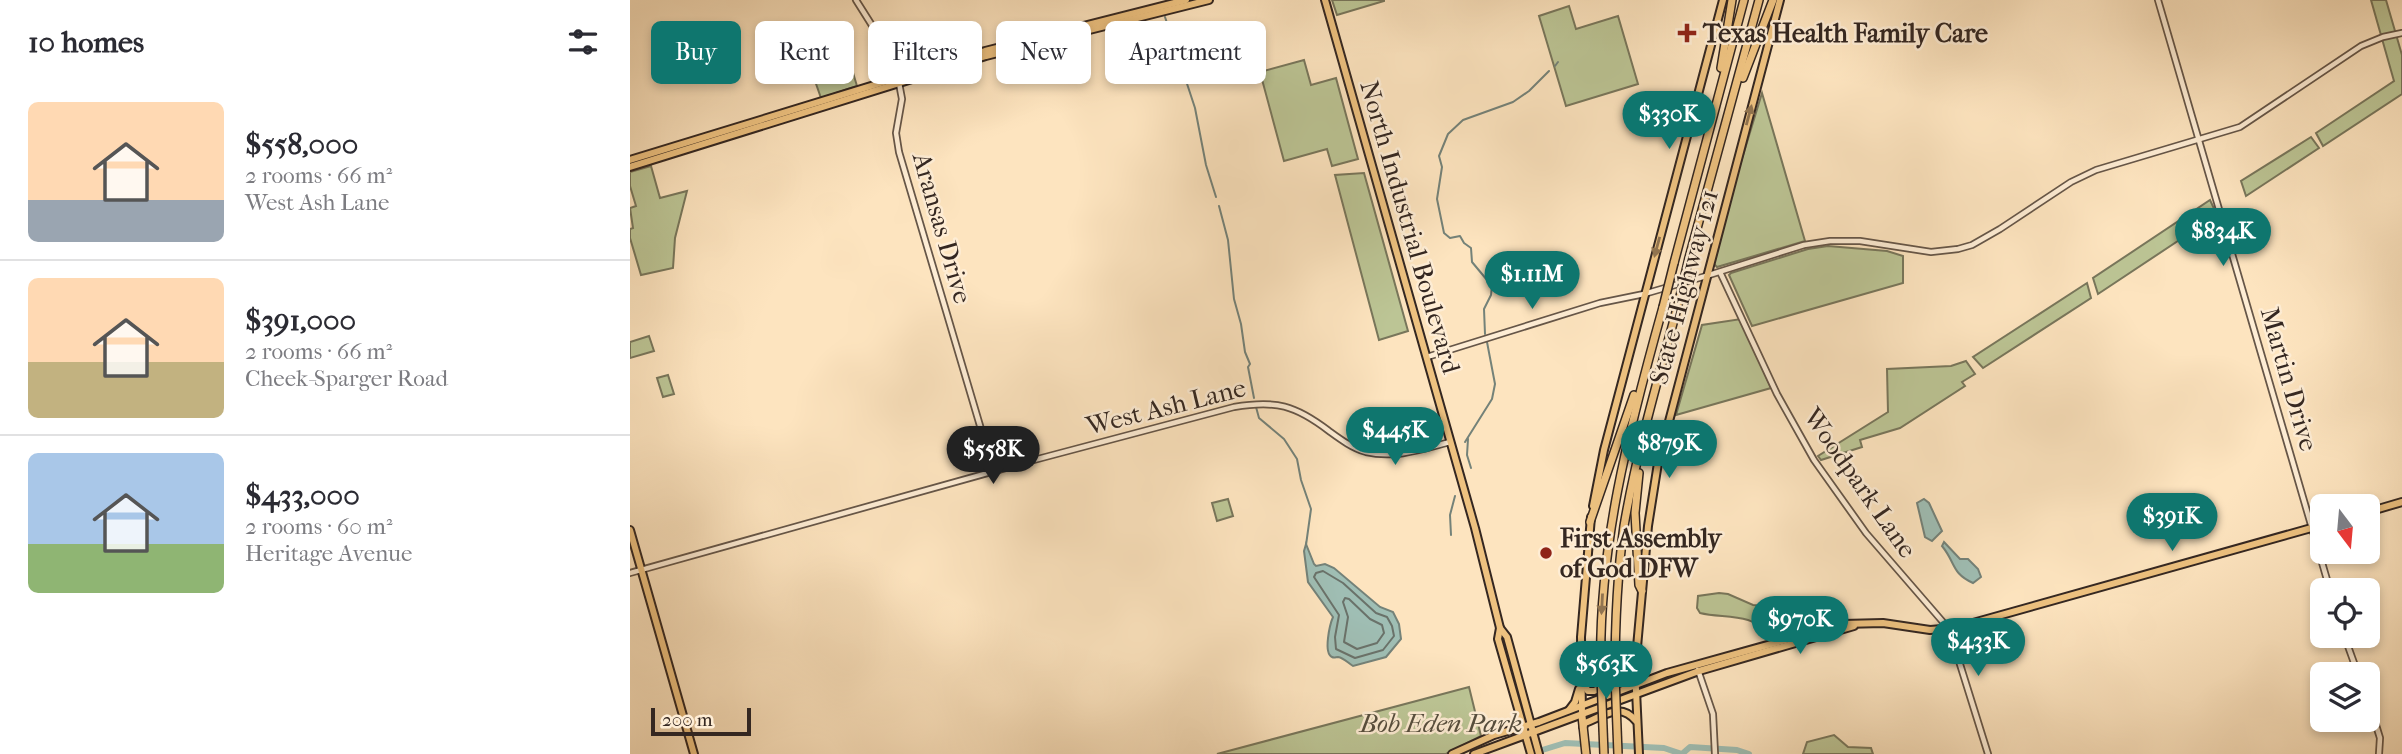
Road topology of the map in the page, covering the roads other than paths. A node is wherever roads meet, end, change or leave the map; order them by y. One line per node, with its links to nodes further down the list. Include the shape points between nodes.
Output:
1 (856, 0): 12 (street, Aransas Drive)
2 (1186, 0): 14 (main road)
3 (1209, 0): 15 (main road)
4 (1325, 0): 27 (main road, North Industrial Boulevard)
5 (1723, 0): 26 (main road, State Highway 121, one-way to 26)
6 (1732, 0): 18 (highway)
7 (1744, 0): 18 (highway)
8 (1759, 0): 20 (highway)
9 (1773, 0): 20 (highway)
10 (1780, 0): 25 (main road, State Highway 121, one-way to 10)
11 (2158, 0): 21 (street, Martin Drive)
12 (869, 21)
13 (2402, 33): 21 (street, via 2361,46 2240,127)
14 (982, 52)
15 (982, 57)
16 (886, 84): 19 (main road)
17 (900, 84): 31 (street, Aransas Drive, via 899,152)
18 (1716, 104): 28 (highway, bridge)
19 (801, 110): 22 (main road); 23 (main road)
20 (1729, 113): 29 (highway, bridge)
21 (2199, 139): 24 (street, via 2088,173 1985,238 1958,249 1931,252 1830,241); 34 (street, Martin Drive)
22 (630, 160)
23 (630, 167)
24 (1720, 272): 25 (street); 41 (street, Woodpark Lane, via 1777,394 1814,460 1866,533)
25 (1706, 276): 26 (street); 40 (main road, State Highway 121, via 1658,463)
26 (1644, 294): 27 (street, via 1600,303); 35 (main road, State Highway 121)
27 (1427, 357): 30 (main road, North Industrial Boulevard)
28 (1646, 369): 35 (highway); 64 (highway, one-way to 64, bridge, via 1620,469 1602,590)
29 (1657, 383): 40 (highway, via 1635,513); 65 (highway, bridge, via 1624,527 1615,618)
30 (1450, 442): 31 (street, West Ash Lane, via 1401,454 1376,454 1342,441 1297,409 1255,404); 52 (main road, North Industrial Boulevard, via 1500,628 1498,639)
31 (994, 473): 38 (street, West Ash Lane)
32 (2402, 502): 33 (main road)
33 (2380, 508)
34 (2310, 520)
35 (1590, 522): 44 (main road, State Highway 121)
36 (2310, 528): 41 (main road)
37 (630, 530): 38 (main road)
38 (641, 570): 39 (street, West Ash Lane); 59 (main road)
39 (630, 573)
40 (1642, 591): 42 (main road, State Highway 121)
41 (1949, 629): 43 (main road, via 1843,624); 68 (street)
42 (1635, 667): 44 (main road, via 1627,678 1594,691 1588,691); 45 (main road); 46 (main road, State Highway 121)
43 (1698, 668): 45 (main road); 47 (main road); 67 (street, via 1710,701)
44 (1581, 680): 48 (main road, State Highway 121); 49 (main road)
45 (1651, 680): 46 (main road)
46 (1636, 685): 47 (main road, State Highway 121); 48 (main road)
47 (1636, 695): 50 (main road); 51 (main road, State Highway 121)
48 (1582, 705): 49 (main road); 50 (main road, State Highway 121)
49 (1568, 711): 52 (main road)
50 (1582, 716): 53 (highway); 55 (main road)
51 (1637, 723): 53 (main road, via 1619,710 1585,723); 66 (main road, State Highway 121)
52 (1527, 725): 55 (main road, North Industrial Boulevard); 56 (main road)
53 (1583, 729): 63 (highway)
54 (2378, 732): 69 (street)
55 (1529, 734): 57 (main road, North Industrial Boulevard); 58 (main road)
56 (1477, 742): 58 (main road); 60 (main road)
57 (1532, 743): 61 (main road, North Industrial Boulevard); 62 (main road, North Industrial Boulevard)
58 (1477, 753)
59 (694, 754)
60 (1452, 754)
61 (1531, 754)
62 (1539, 754)
63 (1586, 754)
64 (1604, 754)
65 (1618, 754)
66 (1639, 754)
67 (1715, 754)
68 (1988, 754)
69 (2379, 754)

